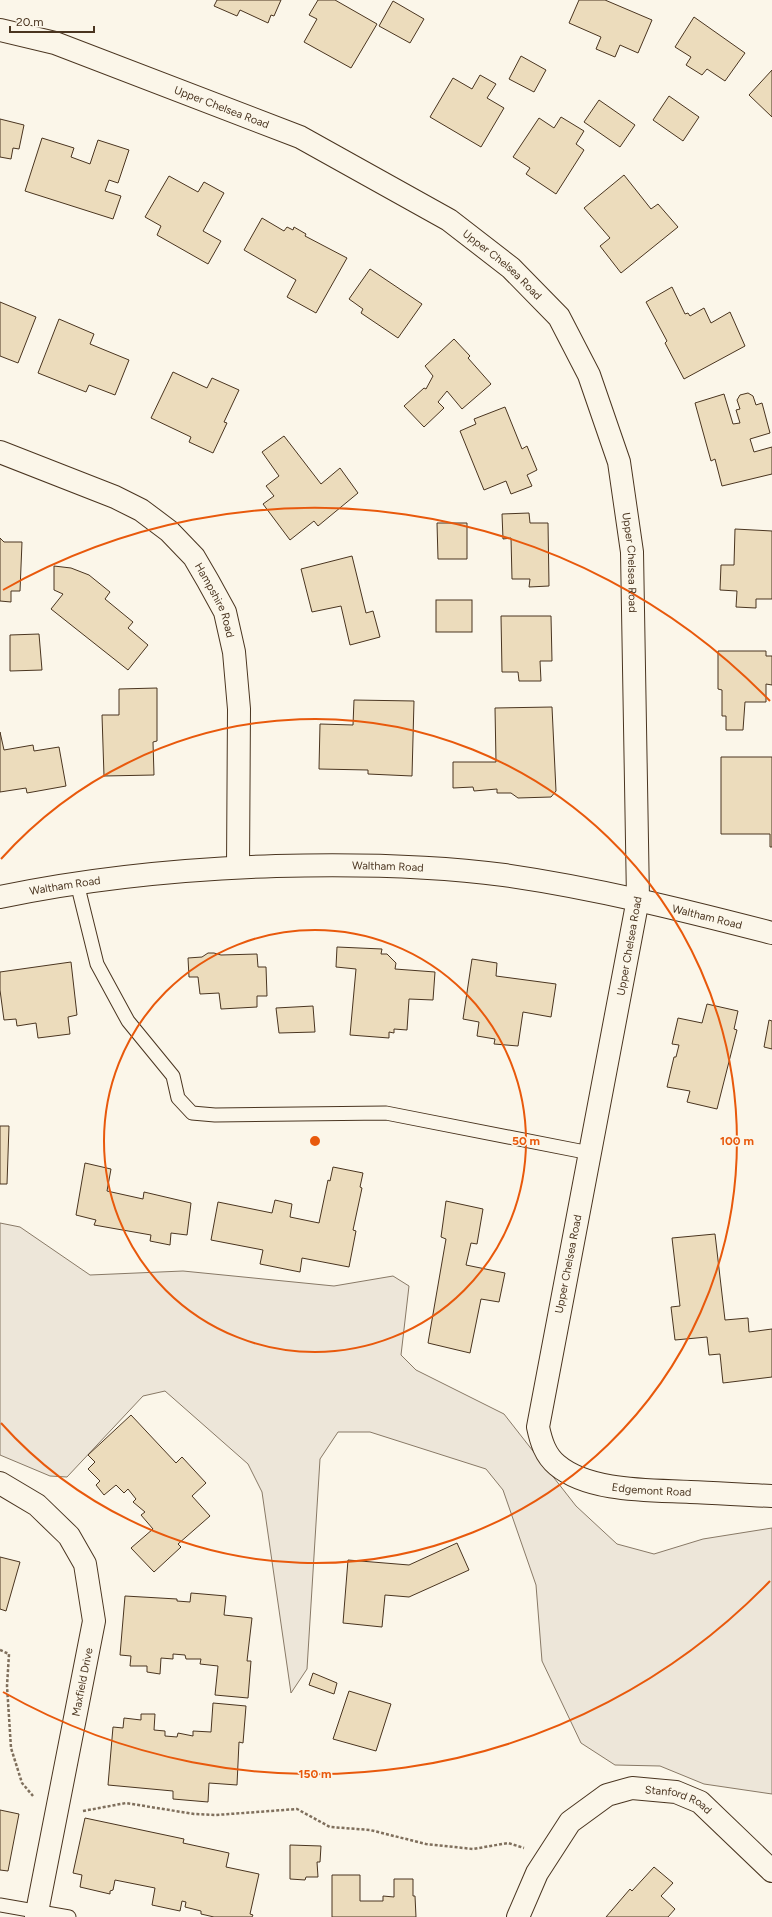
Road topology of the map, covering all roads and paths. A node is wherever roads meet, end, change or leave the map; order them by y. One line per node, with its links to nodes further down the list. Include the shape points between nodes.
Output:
1 (0, 30): 6 (street, Upper Chelsea Road, via 55,43 300,137 449,220 511,268 559,317 589,375 619,462 632,552)
2 (0, 452): 3 (street, Hampshire Road, via 115,497 140,510 169,531 194,557 208,581 225,612 234,652 239,709)
3 (238, 867): 4 (street, Waltham Road); 6 (street, Waltham Road, via 330,864 400,866 503,875)
4 (77, 883): 5 (street, Waltham Road); 8 (lane, via 97,964 128,1021 173,1076 178,1098 192,1113 215,1115 386,1112)
5 (0, 897)
6 (638, 899): 7 (street, Waltham Road); 8 (street, Upper Chelsea Road)
7 (772, 933)
8 (590, 1153): 9 (street, Upper Chelsea Road, via 540,1407 538,1428)
9 (543, 1448): 11 (street, Edgemont Road, via 556,1464 569,1472 604,1485 646,1490)
10 (0, 1483): 18 (street, Maxfield Drive, via 38,1505 69,1536 85,1564 94,1621)
11 (772, 1496)
12 (0, 1650): 13 (path, via 9,1654 7,1686 11,1748 22,1783)
13 (36, 1800)
14 (81, 1811): 15 (path, via 126,1803 216,1815 297,1809 330,1827 370,1830 426,1844 473,1849 508,1843)
15 (547, 1856): 16 (street, Stanford Road, via 570,1822 607,1795 632,1788 676,1792 700,1802); 20 (street)
16 (772, 1871)
17 (0, 1905): 18 (lane)
18 (36, 1914): 19 (lane)
19 (69, 1917)
20 (518, 1917)

